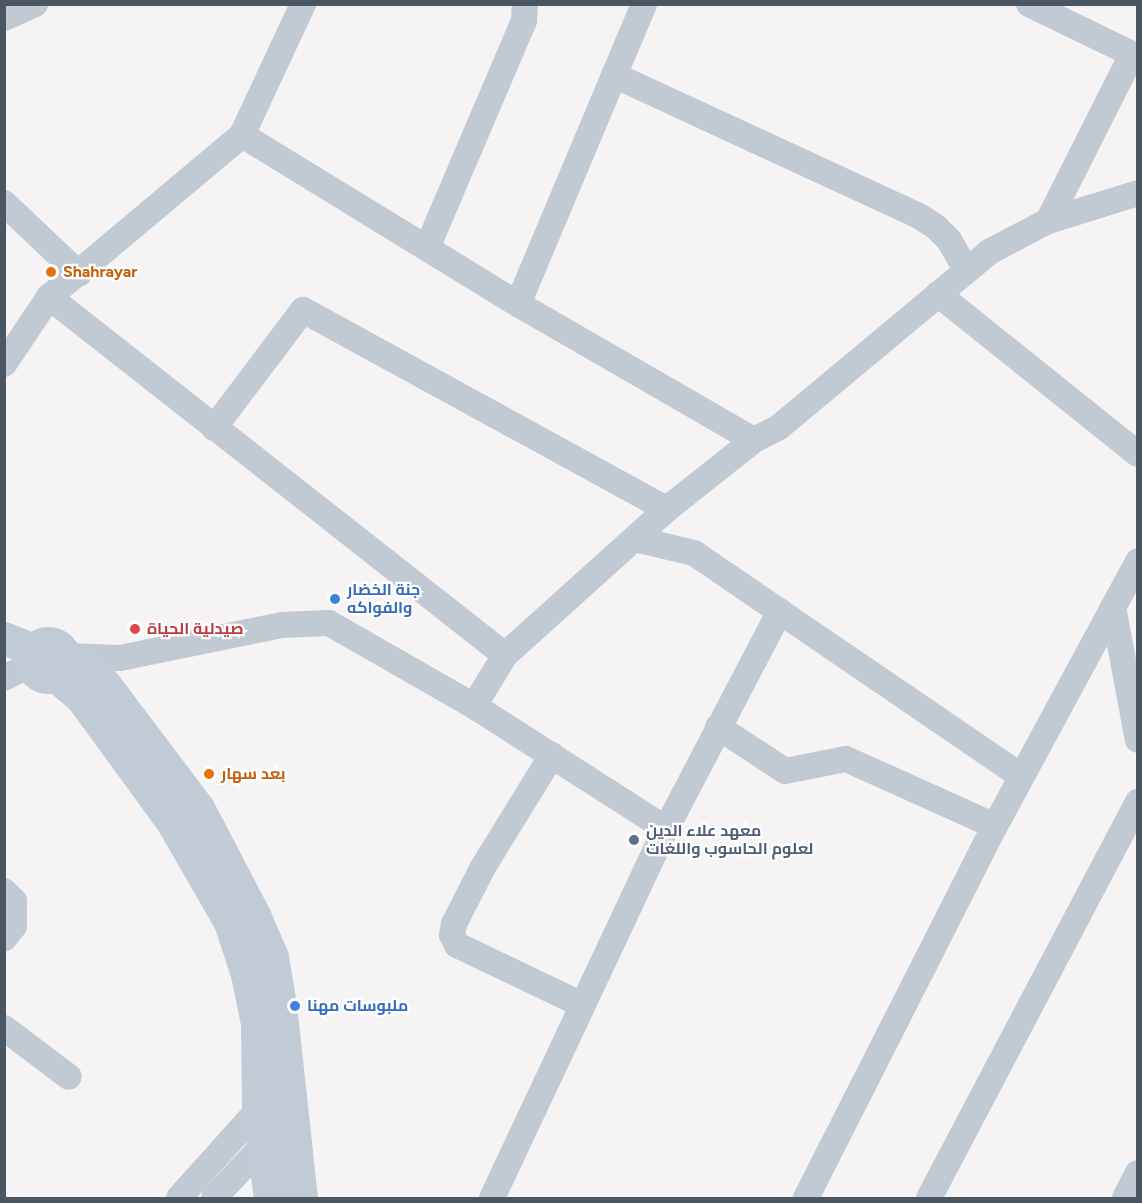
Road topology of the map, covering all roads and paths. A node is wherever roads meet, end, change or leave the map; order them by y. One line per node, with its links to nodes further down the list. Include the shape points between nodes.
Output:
1 (34, 4): 6 (street)
2 (525, 4): 13 (street, via 524,21)
3 (644, 4): 8 (street)
4 (1029, 4): 7 (street)
5 (294, 9): 9 (street)
6 (4, 18)
7 (1135, 56): 12 (street)
8 (614, 75): 14 (street, via 919,216 949,240); 18 (street)
9 (242, 135): 13 (street); 15 (street)
10 (1137, 194): 12 (street)
11 (4, 203): 15 (street)
12 (1048, 221): 14 (street, via 988,252)
13 (427, 249): 18 (street)
14 (966, 270): 16 (street)
15 (79, 274): 17 (street)
16 (938, 294): 21 (street, via 778,428); 22 (street)
17 (50, 297): 19 (street); 20 (street)
18 (518, 304): 21 (street)
19 (4, 364)
20 (214, 428): 23 (street, via 303,310); 28 (street)
21 (754, 440): 23 (street)
22 (1137, 454)
23 (667, 509): 24 (street)
24 (635, 539): 27 (street, via 694,552); 28 (street)
25 (1137, 561): 26 (street)
26 (1113, 607): 32 (street); 34 (street)
27 (780, 612): 31 (street); 34 (street)
28 (505, 655): 30 (street)
29 (37, 660): 30 (street, via 120,658 282,625 329,623); 43 (street, via 88,667 198,808 272,957); 44 (street, via 82,698 174,823 230,922 257,1023)
30 (474, 706): 33 (street)
31 (718, 727): 36 (street, via 786,771 846,759); 37 (street)
32 (1137, 740)
33 (552, 755): 37 (street); 40 (street, via 482,869 452,935 457,945)
34 (1021, 776): 36 (street)
35 (1137, 802): 54 (street)
36 (994, 826): 53 (street)
37 (666, 829): 40 (street)
38 (4, 891): 39 (street, via 14,901 14,926)
39 (4, 939)
40 (582, 1005): 52 (street)
41 (4, 1028): 42 (street)
42 (69, 1077)
43 (289, 1079): 44 (street); 45 (street)
44 (258, 1108): 46 (street); 48 (street)
45 (292, 1120): 46 (street); 51 (street)
46 (264, 1142): 49 (street); 50 (street)
47 (1137, 1173): 55 (street)
48 (179, 1198)
49 (214, 1198)
50 (270, 1198)
51 (301, 1198)
52 (492, 1198)
53 (806, 1198)
54 (929, 1198)
55 (1125, 1198)

